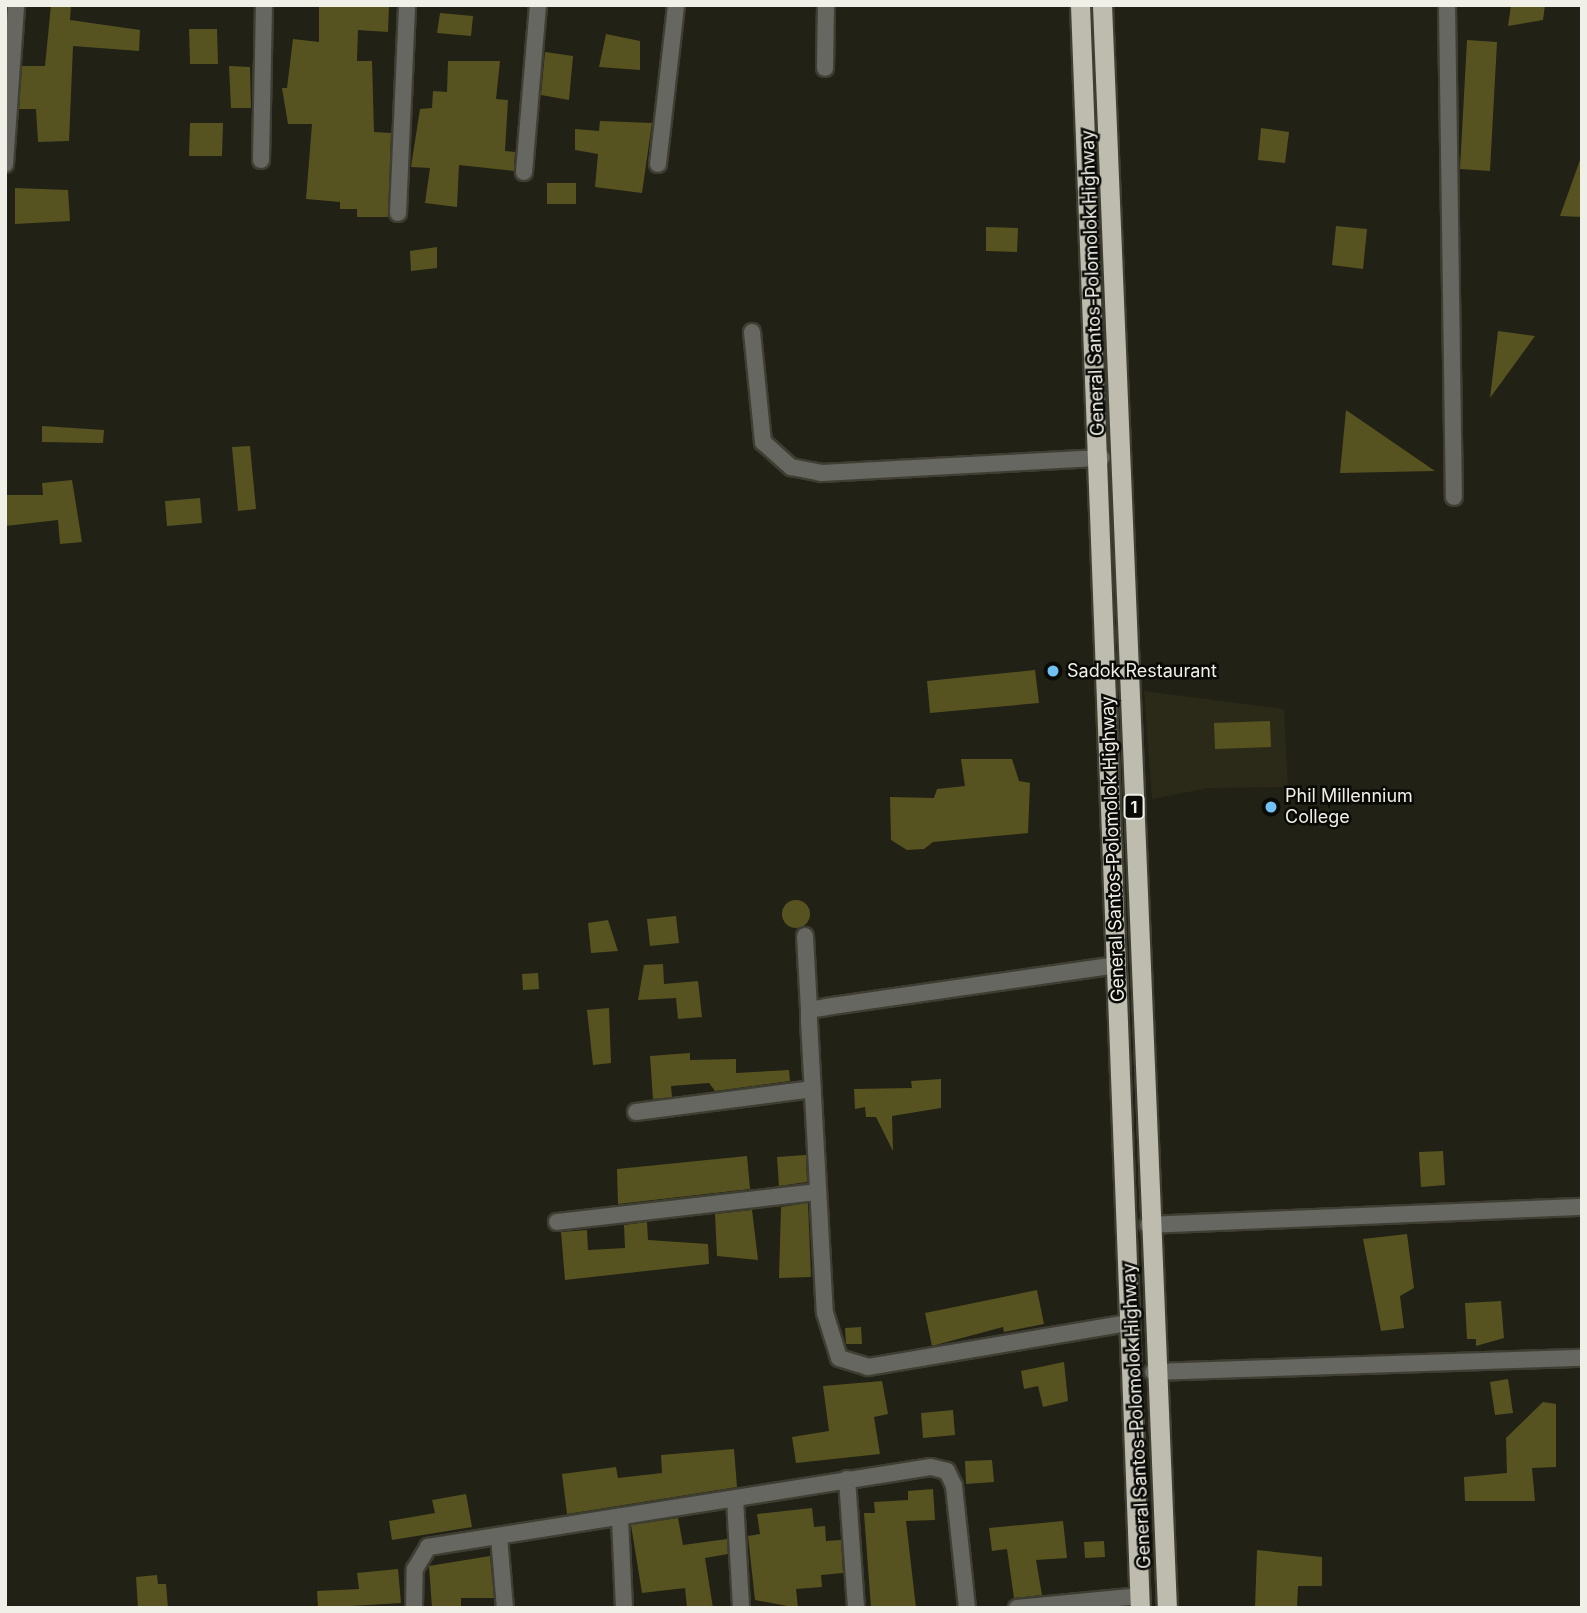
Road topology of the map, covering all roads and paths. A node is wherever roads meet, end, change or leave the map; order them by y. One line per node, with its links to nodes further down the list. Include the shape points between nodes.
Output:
1 (16, 5): 12 (street)
2 (264, 5): 11 (street)
3 (407, 5): 15 (street)
4 (538, 5): 14 (street)
5 (676, 5): 13 (street)
6 (827, 5): 10 (street)
7 (1080, 5): 17 (highway, 1)
8 (1102, 5): 27 (highway, General Santos-Polomolok Highway / 1)
9 (1447, 5): 18 (street)
10 (825, 68)
11 (261, 160)
12 (5, 164)
13 (658, 164)
14 (524, 172)
15 (398, 213)
16 (752, 332): 17 (street, via 763,442 791,467 821,474)
17 (1102, 458): 20 (highway, 1)
18 (1454, 497)
19 (805, 936): 21 (street)
20 (1117, 965): 21 (street); 28 (highway, 1)
21 (809, 1010): 22 (street)
22 (813, 1089): 23 (street); 24 (street)
23 (636, 1112)
24 (816, 1192): 26 (street); 28 (street, via 825,1313 834,1351 845,1364 868,1367)
25 (1582, 1207): 27 (street)
26 (557, 1222)
27 (1148, 1225): 30 (highway, General Santos-Polomolok Highway / 1)
28 (1129, 1323): 35 (highway, 1)
29 (1582, 1358): 30 (street)
30 (1153, 1372): 43 (highway, General Santos-Polomolok Highway / 1)
31 (847, 1479): 32 (street); 40 (street); 41 (street, via 931,1467 947,1471)
32 (735, 1499): 33 (street); 39 (street)
33 (620, 1519): 34 (street); 38 (street)
34 (499, 1537): 36 (street, via 423,1551 415,1569); 37 (street)
35 (1140, 1602): 42 (street)
36 (414, 1608)
37 (505, 1608)
38 (624, 1608)
39 (741, 1608)
40 (856, 1608)
41 (967, 1608)
42 (1017, 1608)
43 (1167, 1608)

